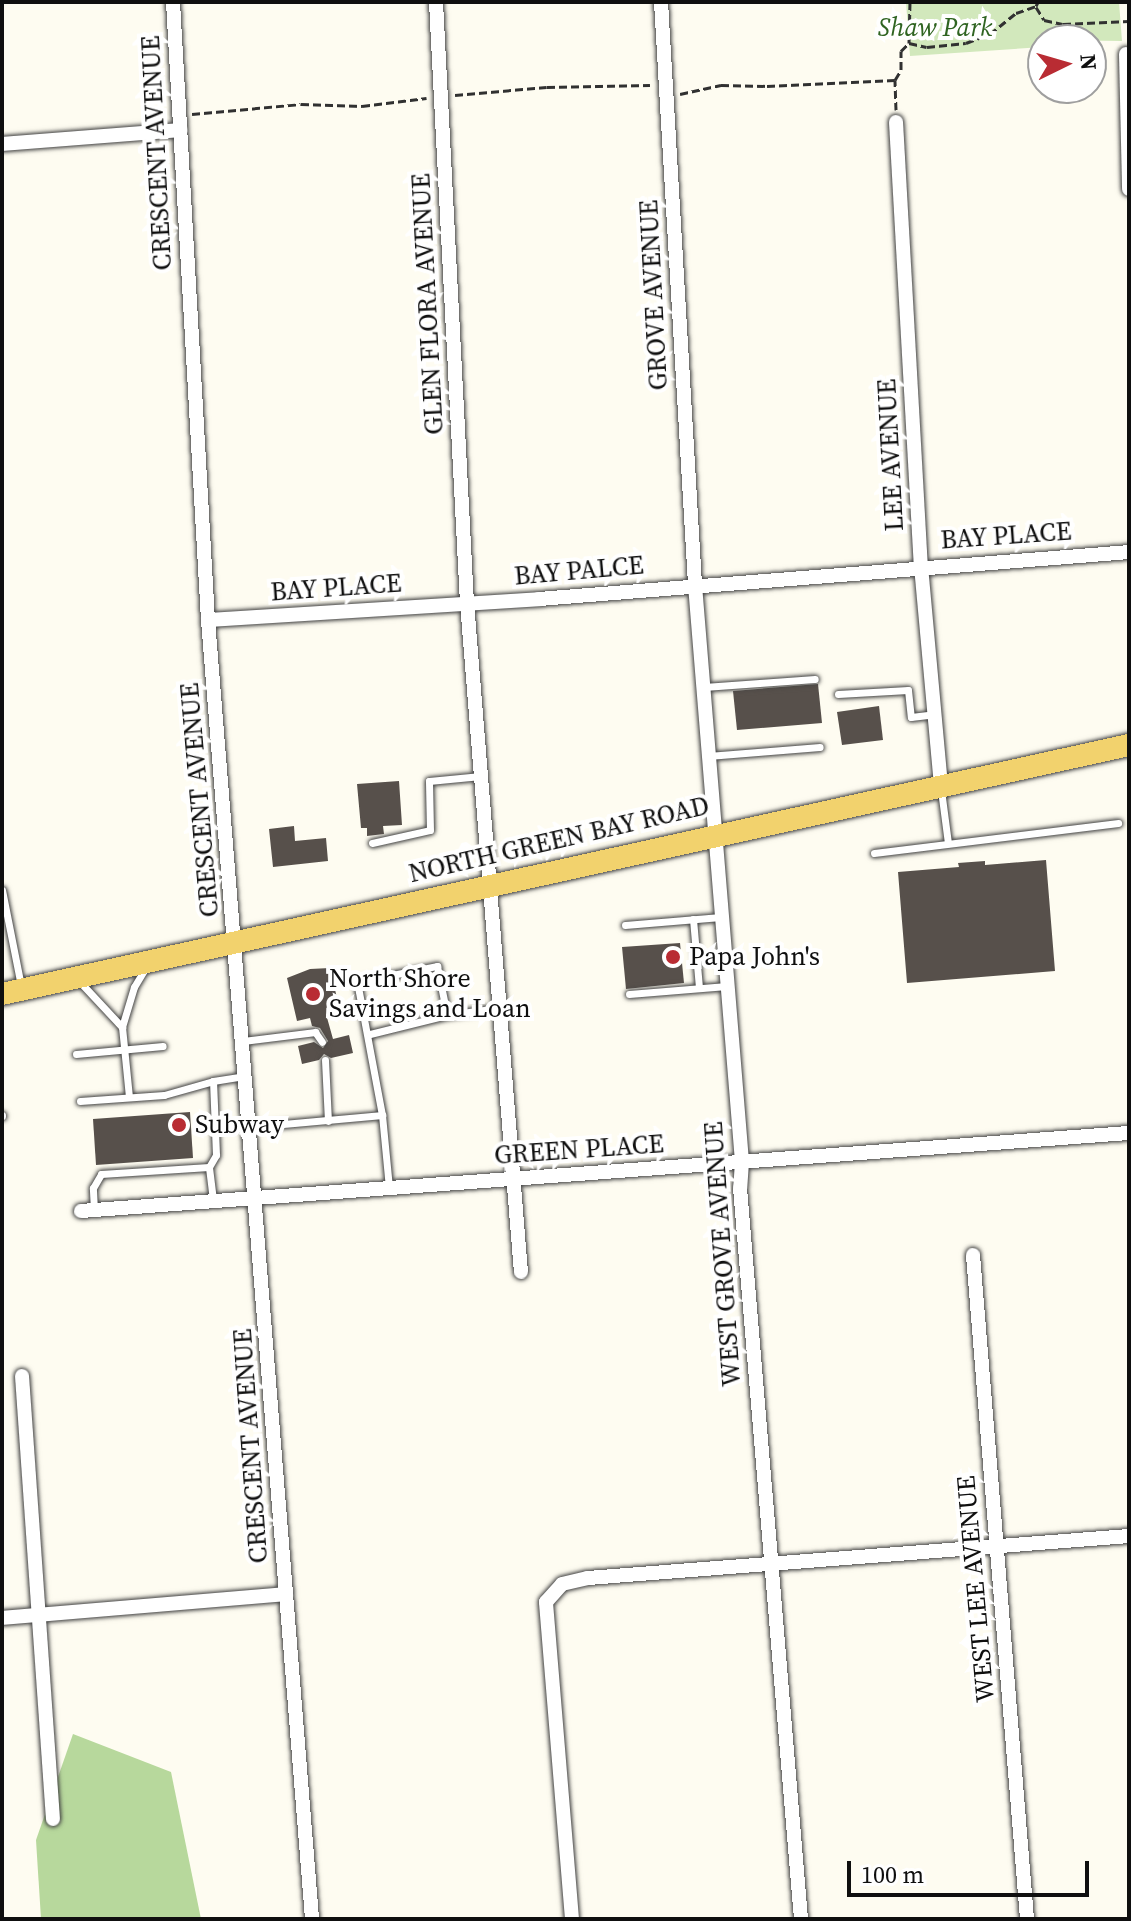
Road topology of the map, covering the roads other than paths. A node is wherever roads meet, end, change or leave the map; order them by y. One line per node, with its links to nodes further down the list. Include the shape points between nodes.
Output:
1 (173, 2): 5 (street, CRESCENT AVENUE)
2 (436, 2): 12 (street, GLEN FLORA AVENUE)
3 (661, 2): 11 (street, GROVE AVENUE)
4 (1126, 54): 8 (street)
5 (180, 122): 7 (street); 13 (street, CRESCENT AVENUE)
6 (896, 122): 10 (street, LEE AVENUE)
7 (2, 144)
8 (1129, 189)
9 (1129, 552): 10 (street, BAY PLACE)
10 (921, 566): 11 (street, BAY PLACE); 17 (street, LEE AVENUE)
11 (695, 585): 12 (street, BAY PALCE); 15 (street, WEST GROVE AVENUE)
12 (467, 603): 13 (street, BAY PLACE); 21 (street, GLEN FLORA AVENUE)
13 (208, 620): 33 (street, CRESCENT AVENUE)
14 (815, 679): 15 (lane)
15 (704, 687): 20 (street, WEST GROVE AVENUE)
16 (838, 694): 17 (lane, via 908,690 911,717)
17 (934, 714): 22 (street, LEE AVENUE)
18 (1129, 745): 22 (main road, NORTH GREEN BAY ROAD)
19 (820, 747): 20 (lane)
20 (708, 756): 24 (street, WEST GROVE AVENUE)
21 (481, 776): 25 (lane, via 429,781 430,830); 28 (street, GLEN FLORA AVENUE)
22 (941, 785): 24 (main road, NORTH GREEN BAY ROAD); 26 (lane)
23 (1118, 823): 26 (lane)
24 (714, 834): 28 (main road, NORTH GREEN BAY ROAD); 30 (street, WEST GROVE AVENUE)
25 (372, 843)
26 (948, 843): 27 (lane)
27 (874, 853)
28 (489, 885): 33 (main road, NORTH GREEN BAY ROAD); 40 (street, GLEN FLORA AVENUE)
29 (2, 890): 38 (lane)
30 (721, 917): 31 (lane); 36 (street, WEST GROVE AVENUE)
31 (693, 919): 32 (lane); 37 (lane)
32 (625, 925)
33 (236, 940): 34 (main road, NORTH GREEN BAY ROAD); 44 (street, CRESCENT AVENUE)
34 (150, 960): 35 (main road, NORTH GREEN BAY ROAD); 42 (lane, via 134,987)
35 (74, 977): 38 (main road, NORTH GREEN BAY ROAD); 42 (lane)
36 (727, 986): 37 (lane); 58 (street, WEST GROVE AVENUE)
37 (699, 988): 39 (lane)
38 (12, 992)
39 (629, 994)
40 (499, 1008): 41 (lane); 60 (street, GLEN FLORA AVENUE)
41 (447, 1015): 43 (lane); 43 (lane, via 437,966 357,982)
42 (122, 1027): 47 (lane)
43 (370, 1034): 54 (lane)
44 (243, 1041): 45 (lane, via 315,1032); 50 (street, CRESCENT AVENUE)
45 (322, 1042)
46 (163, 1046): 47 (lane)
47 (124, 1049): 48 (lane); 52 (lane)
48 (76, 1054)
49 (325, 1060): 55 (lane)
50 (246, 1076): 51 (lane); 56 (street, CRESCENT AVENUE)
51 (213, 1081): 52 (lane, via 164,1095); 59 (lane, via 216,1155)
52 (129, 1097): 53 (lane)
53 (80, 1101)
54 (382, 1115): 55 (lane); 61 (lane)
55 (328, 1121): 56 (lane)
56 (250, 1127): 62 (street, CRESCENT AVENUE)
57 (1129, 1133): 58 (street, GREEN PLACE)
58 (742, 1162): 60 (street, GREEN PLACE); 70 (street, WEST GROVE AVENUE)
59 (209, 1167): 63 (lane); 64 (lane, via 101,1174)
60 (512, 1180): 61 (street, GREEN PLACE); 66 (street, GLEN FLORA AVENUE)
61 (389, 1188): 62 (street, GREEN PLACE)
62 (255, 1198): 63 (street, GREEN PLACE); 71 (street, CRESCENT AVENUE)
63 (213, 1201): 64 (street, GREEN PLACE)
64 (88, 1211)
65 (973, 1255): 69 (street, WEST LEE AVENUE)
66 (521, 1272)
67 (22, 1376): 72 (street)
68 (1129, 1536): 69 (street)
69 (997, 1546): 70 (street); 78 (street, WEST LEE AVENUE)
70 (771, 1563): 76 (street, via 588,1578 562,1584 546,1602); 77 (street, WEST GROVE AVENUE)
71 (286, 1594): 72 (street); 75 (street, CRESCENT AVENUE)
72 (39, 1615): 73 (street); 74 (street)
73 (2, 1618)
74 (53, 1819)
75 (312, 1919)
76 (572, 1919)
77 (801, 1919)
78 (1027, 1919)

